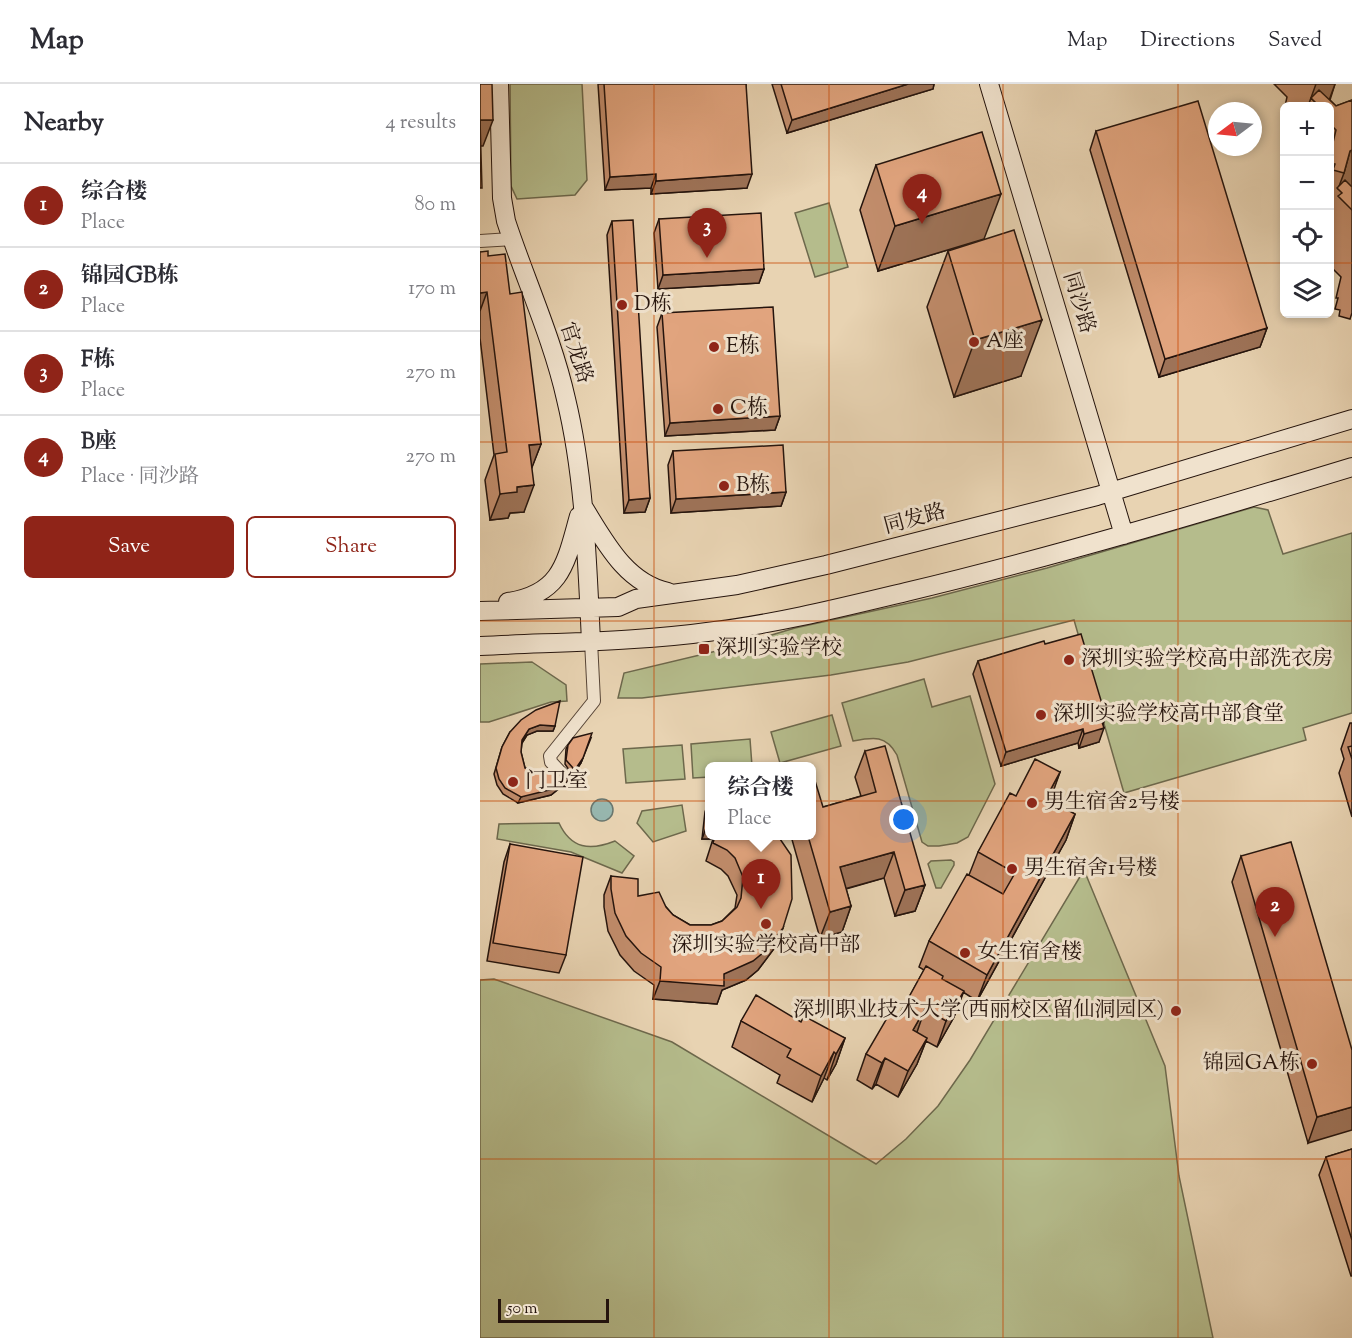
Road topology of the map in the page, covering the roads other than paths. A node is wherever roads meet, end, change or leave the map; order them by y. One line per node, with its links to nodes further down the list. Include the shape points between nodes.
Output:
1 (499, 84): 3 (main road, 官龙路, via 502,198)
2 (989, 84): 7 (main road, 同沙路)
3 (512, 239): 4 (street); 8 (main road, 官龙路, via 566,398)
4 (480, 241)
5 (1352, 419): 7 (main road, 同发路)
6 (1352, 467): 9 (main road)
7 (1111, 491): 9 (main road, 同沙路); 10 (main road, 同发路, via 815,568)
8 (582, 506): 10 (main road, via 612,552 631,572 657,590); 11 (main road, 官龙路); 12 (main road, via 565,565 552,584 534,596)
9 (1124, 536): 13 (main road, via 967,578 780,620 704,633)
10 (679, 593): 11 (main road, 同发路, via 636,599 618,607)
11 (589, 608): 12 (main road, 同发路); 13 (main road, 官龙路)
12 (480, 609)
13 (591, 641): 14 (main road); 15 (street, via 594,701 550,756)
14 (480, 646)
15 (563, 775)

